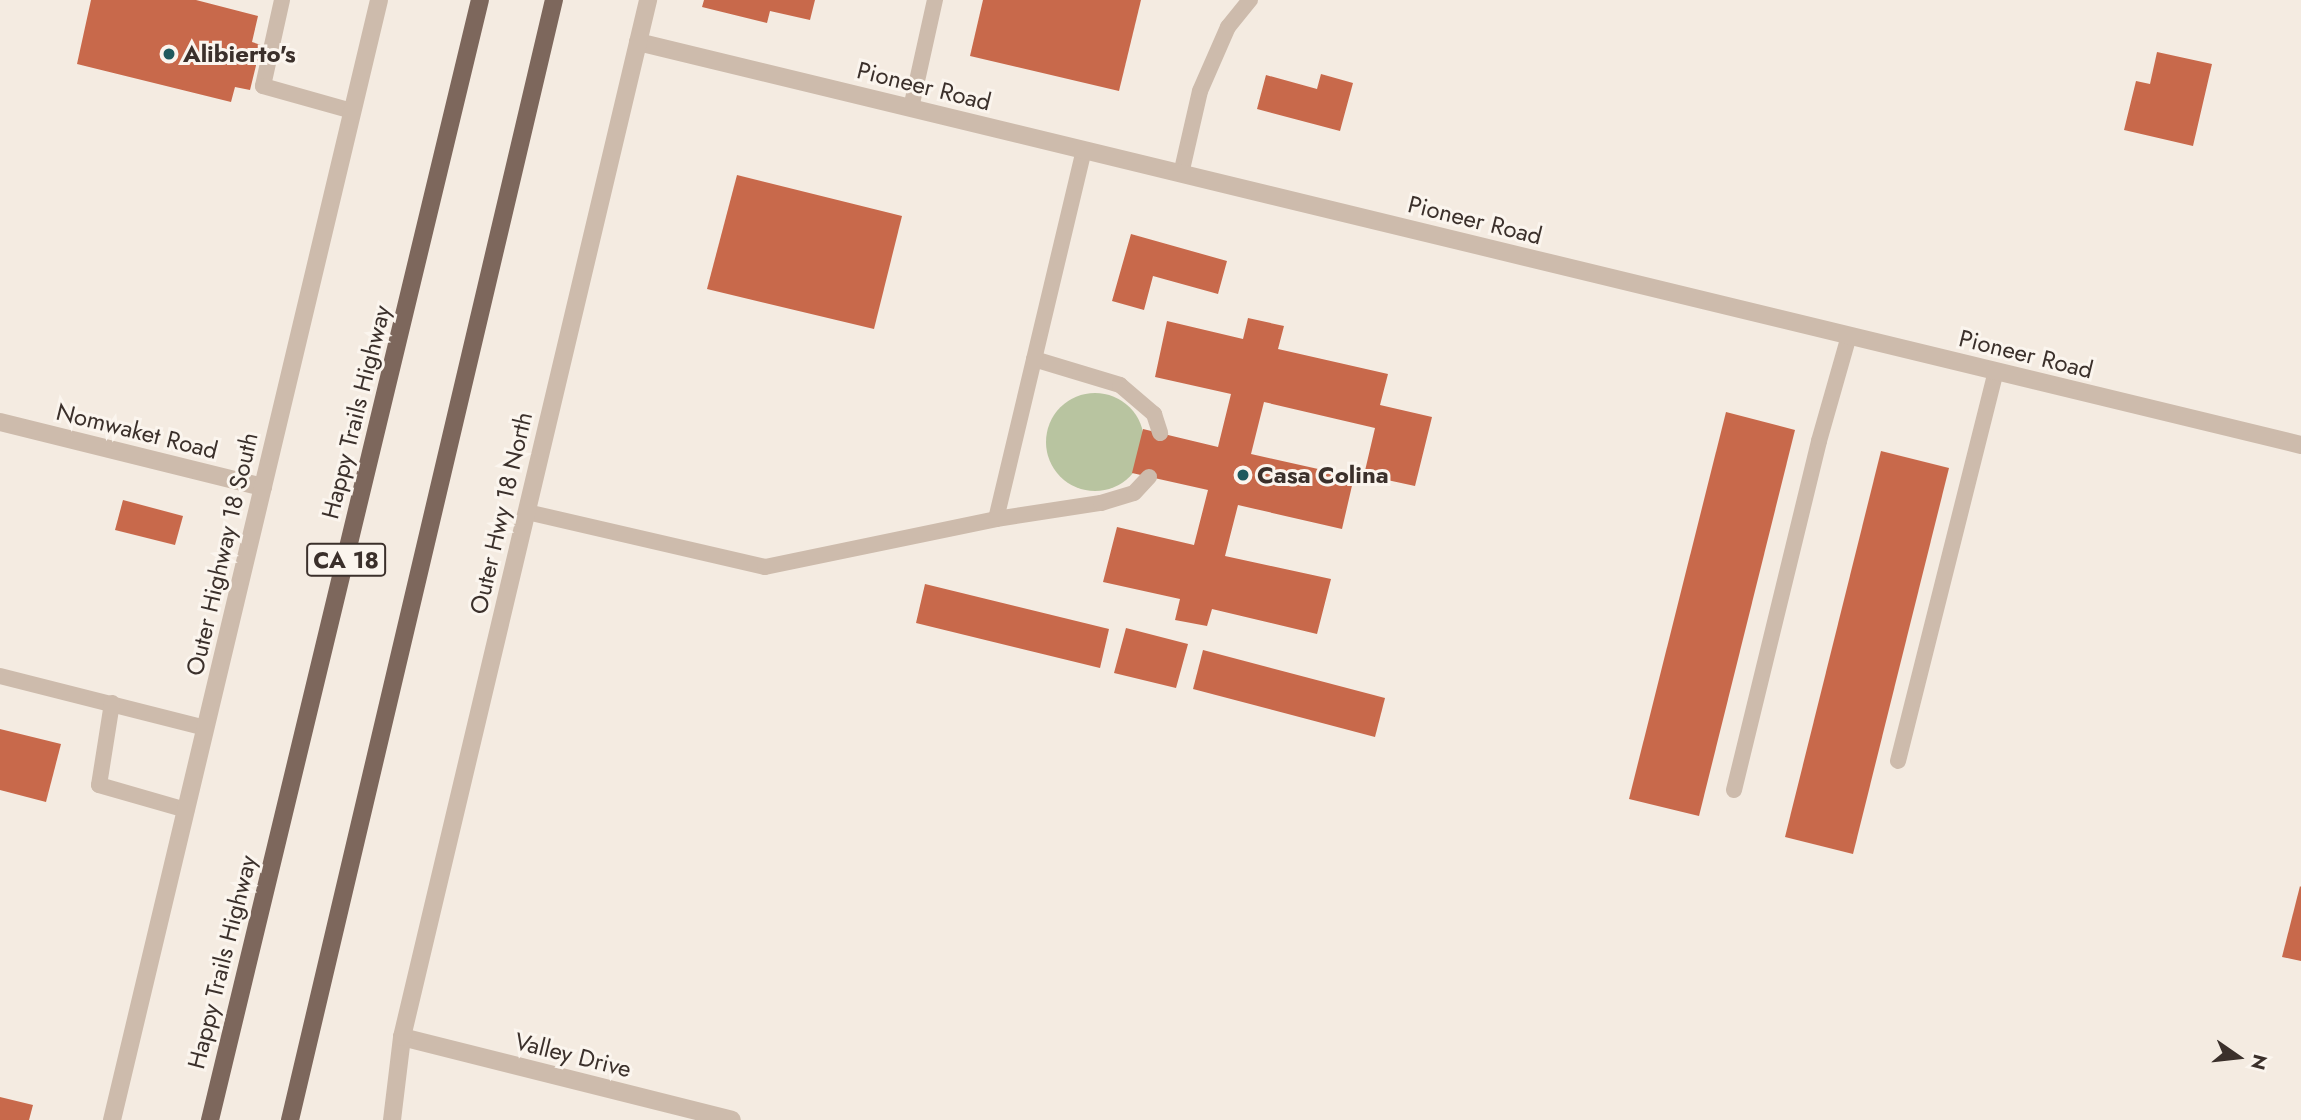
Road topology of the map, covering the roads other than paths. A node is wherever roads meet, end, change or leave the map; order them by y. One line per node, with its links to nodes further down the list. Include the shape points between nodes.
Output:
1 (282, 0): 10 (lane, via 263,86)
2 (379, 0): 10 (street, Outer Highway 18 South)
3 (480, 0): 31 (main road, Happy Trails Highway / CA 18)
4 (554, 0): 32 (main road, CA 18)
5 (648, 0): 8 (street, Outer Hwy 18 North)
6 (935, 0): 9 (lane)
7 (1250, 0): 12 (lane, via 1228,27 1200,91)
8 (638, 42): 9 (street, Pioneer Road); 21 (street, Outer Hwy 18 North)
9 (911, 108): 11 (street, Pioneer Road)
10 (352, 111): 20 (street, Outer Highway 18 South)
11 (1084, 150): 12 (street, Pioneer Road); 14 (lane)
12 (1181, 174): 13 (street, Pioneer Road)
13 (1849, 336): 15 (street, Pioneer Road); 27 (lane)
14 (1034, 359): 17 (lane, via 1120,385 1154,414); 22 (lane)
15 (1996, 371): 18 (street, Pioneer Road); 26 (lane)
16 (0, 422): 20 (street, Nomwaket Road)
17 (1160, 433)
18 (2301, 445)
19 (1149, 477): 22 (lane, via 1133,493 1101,503)
20 (263, 487): 25 (street, Outer Highway 18 South)
21 (527, 512): 22 (lane, via 765,567); 29 (street, Outer Hwy 18 North)
22 (996, 519)
23 (0, 676): 24 (lane)
24 (112, 703): 25 (lane); 28 (lane, via 99,785)
25 (205, 728): 28 (street, Outer Highway 18 South)
26 (1898, 761)
27 (1734, 790)
28 (186, 810): 30 (street, Outer Highway 18 South)
29 (402, 1037): 33 (street, Outer Hwy 18 North); 34 (street, Valley Drive)
30 (112, 1120)
31 (210, 1120)
32 (290, 1120)
33 (391, 1120)
34 (732, 1120)

